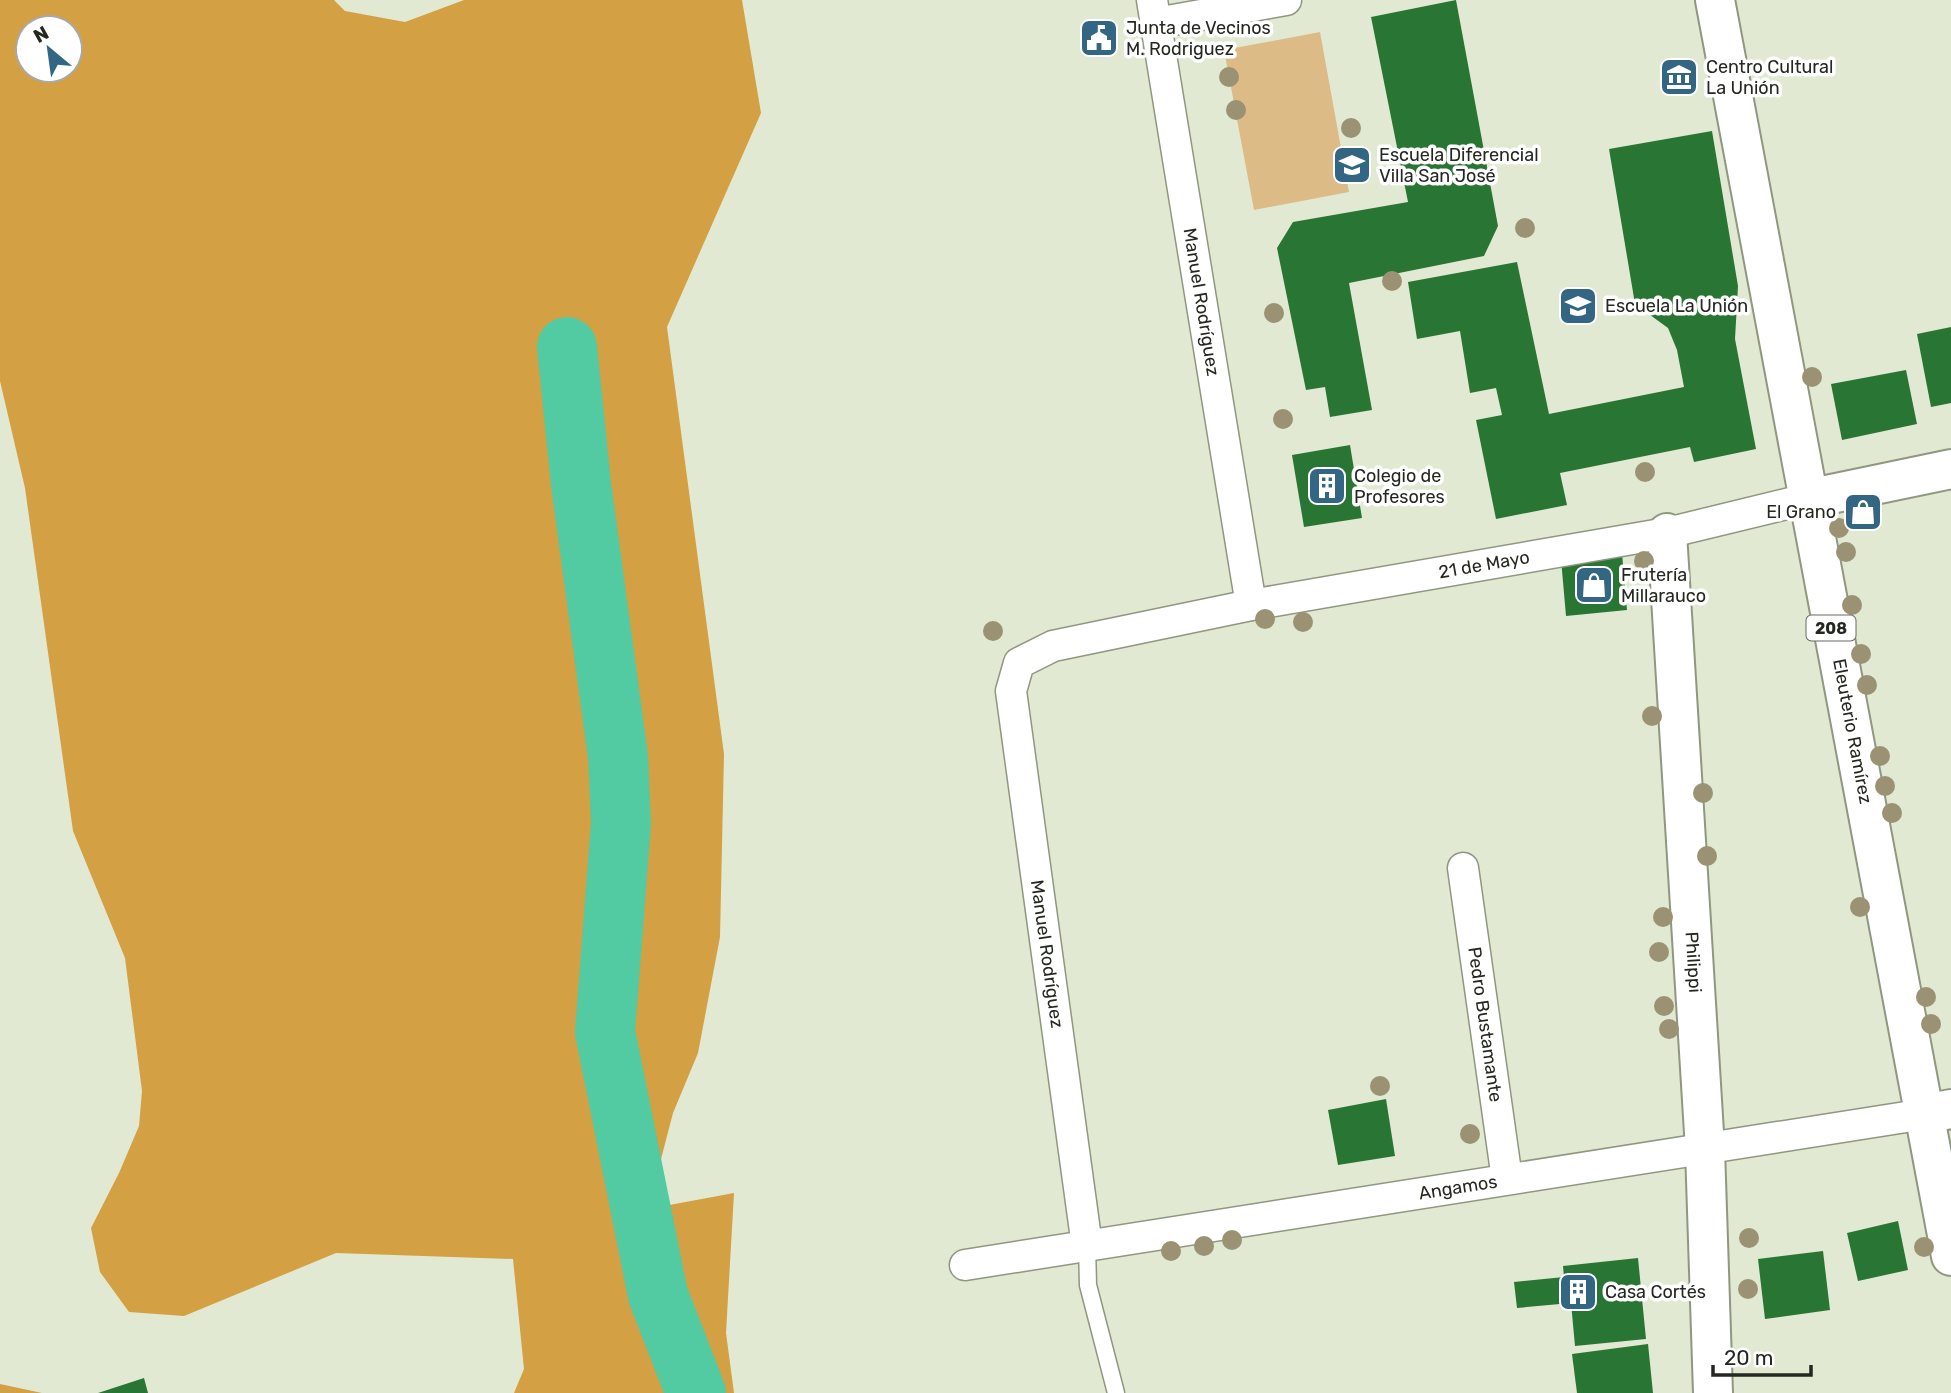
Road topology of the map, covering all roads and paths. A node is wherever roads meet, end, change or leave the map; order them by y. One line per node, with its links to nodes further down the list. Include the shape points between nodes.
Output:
1 (1286, 0): 3 (street)
2 (1714, 0): 5 (main road, Eleuterio Ramírez / 208)
3 (1154, 11): 7 (street, Manuel Rodríguez)
4 (1951, 469): 5 (main road, 21 de Mayo)
5 (1807, 499): 6 (street, 21 de Mayo); 10 (main road, Eleuterio Ramírez / 208)
6 (1667, 533): 7 (street, 21 de Mayo); 11 (main road, Philippi)
7 (1251, 605): 8 (street, 21 de Mayo, via 1053,646)
8 (1018, 663): 13 (street, Manuel Rodríguez, via 1012,691)
9 (1463, 868): 12 (street, Pedro Bustamante)
10 (1938, 1111): 11 (street, Angamos); 14 (main road, Eleuterio Ramírez / 208)
11 (1705, 1149): 12 (street, Angamos); 17 (main road, Philippi)
12 (1507, 1180): 13 (street, Angamos)
13 (1087, 1246): 15 (street, Angamos); 16 (lane, via 1088,1285)
14 (1951, 1256)
15 (965, 1265)
16 (1115, 1393)
17 (1713, 1393)

